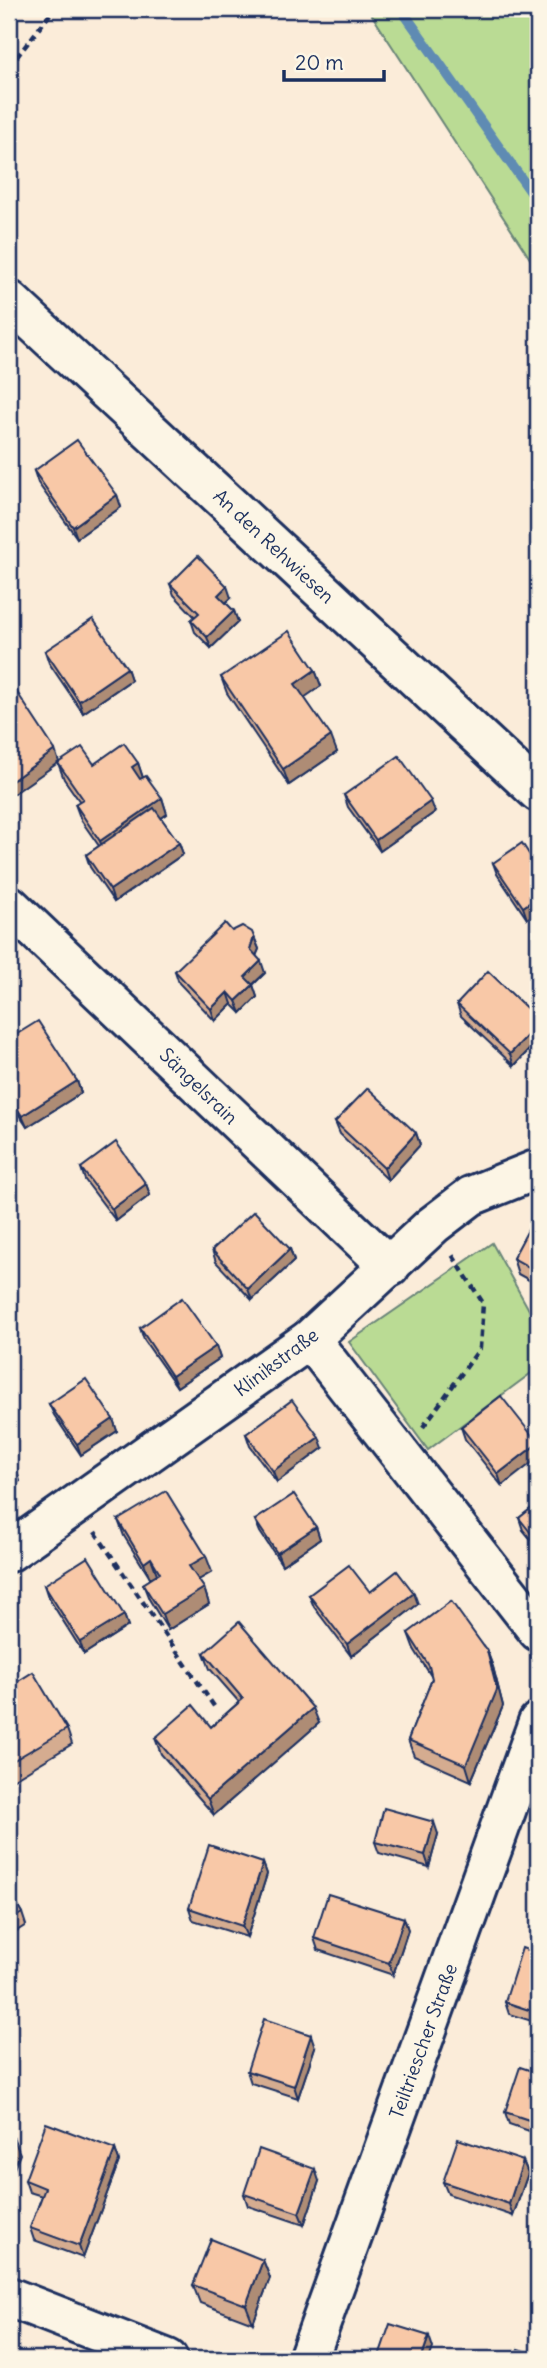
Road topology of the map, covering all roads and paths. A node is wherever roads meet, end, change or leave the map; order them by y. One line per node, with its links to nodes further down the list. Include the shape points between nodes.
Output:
1 (54, 9): 2 (path)
2 (9, 67)
3 (9, 300): 4 (street, An den Rehwiesen)
4 (538, 792)
5 (9, 905): 8 (street, Sängelsrain)
6 (538, 1169): 7 (street, Klinikstraße, via 471,1196)
7 (433, 1225): 8 (street, Klinikstraße); 10 (path, via 482,1303 480,1348 418,1436)
8 (390, 1267): 9 (street, Klinikstraße)
9 (310, 1339): 10 (street); 11 (street, Klinikstraße)
10 (398, 1452): 13 (street)
11 (76, 1506): 12 (street, Klinikstraße); 14 (path)
12 (9, 1552)
13 (538, 1631)
14 (216, 1709)
15 (538, 1723): 18 (street, Teiltriescher Straße)
16 (9, 2297): 17 (street)
17 (168, 2359)
18 (308, 2359)

